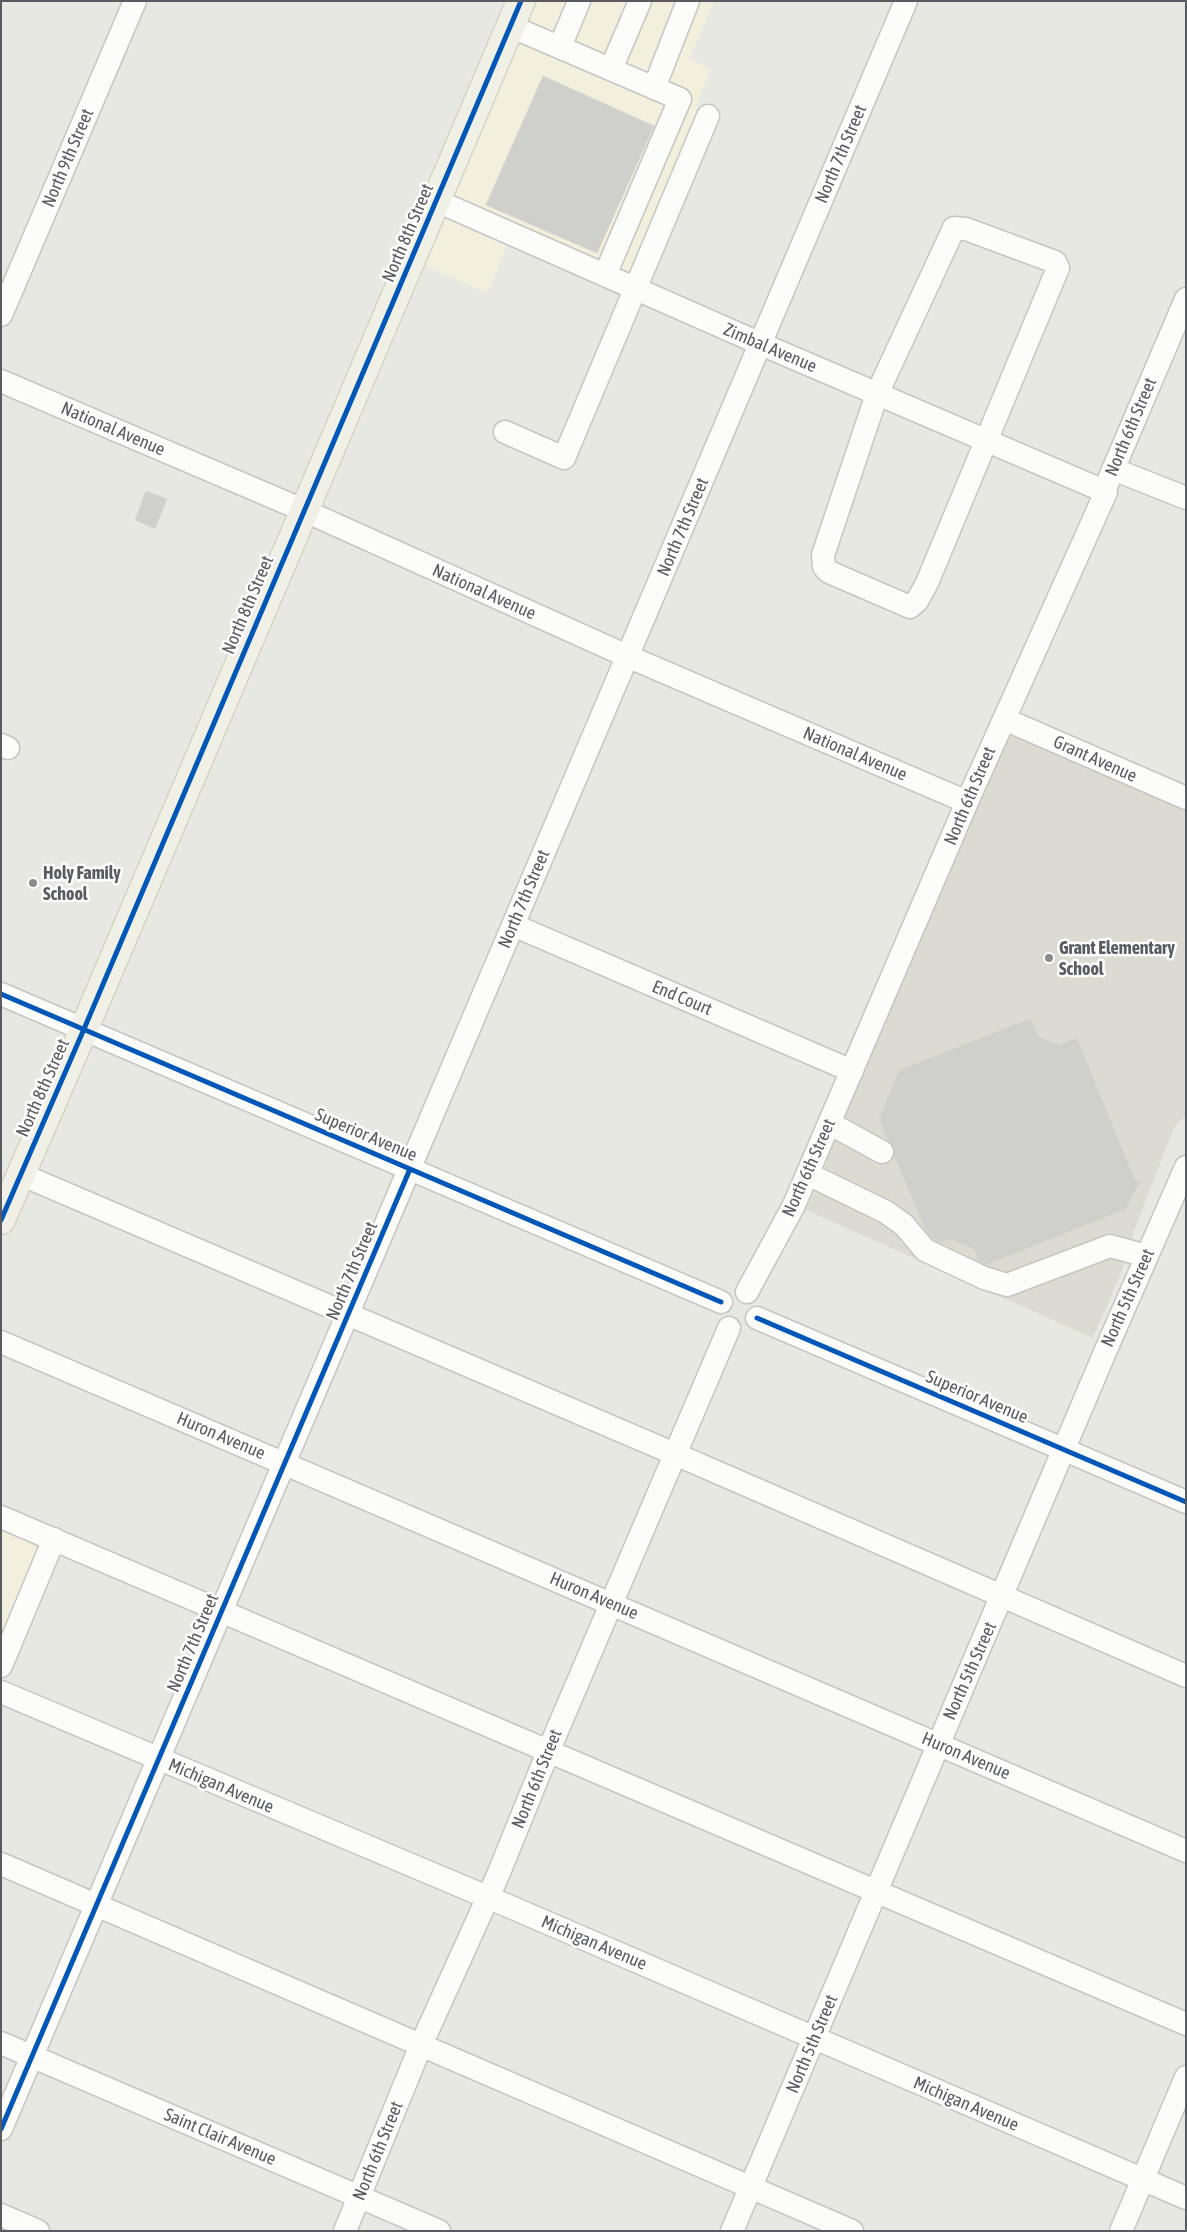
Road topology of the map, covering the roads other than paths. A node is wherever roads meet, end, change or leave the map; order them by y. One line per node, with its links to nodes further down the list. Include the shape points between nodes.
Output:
1 (135, 1): 16 (street, North 9th Street)
2 (521, 1): 7 (main road, North 8th Street)
3 (579, 1): 8 (street)
4 (640, 1): 9 (street)
5 (688, 1): 10 (street)
6 (906, 1): 17 (street, North 7th Street)
7 (510, 26): 8 (street); 12 (main road, North 8th Street)
8 (560, 47): 9 (street)
9 (611, 69): 10 (street)
10 (654, 88): 13 (street, via 680,98)
11 (708, 116): 14 (street)
12 (436, 200): 13 (street, Zimbal Avenue); 25 (main road, North 8th Street)
13 (605, 275): 14 (street, Zimbal Avenue)
14 (636, 289): 17 (street, Zimbal Avenue); 20 (street, via 564,458)
15 (1186, 299): 22 (street, North 6th Street)
16 (1, 315)
17 (761, 344): 19 (street, Zimbal Avenue); 26 (street, North 7th Street)
18 (1, 382): 25 (street, National Avenue)
19 (876, 394): 21 (street, Zimbal Avenue); 21 (street, via 822,560 824,567 835,575 905,606 913,605 927,582); 21 (street, via 954,228 966,229 1056,262 1057,273)
20 (505, 432)
21 (986, 441): 23 (street, Zimbal Avenue)
22 (1113, 469): 23 (street, North 6th Street); 24 (street)
23 (1104, 491): 27 (street, North 6th Street)
24 (1186, 498)
25 (303, 510): 26 (street, National Avenue); 32 (main road, North 8th Street)
26 (627, 656): 29 (street, National Avenue); 30 (street, North 7th Street)
27 (1004, 719): 28 (street, Grant Avenue); 29 (street, North 6th Street)
28 (1186, 798)
29 (966, 802): 33 (street, North 6th Street)
30 (513, 925): 33 (street, End Court); 37 (street, North 7th Street)
31 (1, 994): 32 (street, Superior Avenue)
32 (84, 1029): 37 (street, Superior Avenue); 38 (main road, North 8th Street)
33 (852, 1072): 34 (street, North 6th Street)
34 (829, 1123): 35 (street); 39 (street, North 6th Street)
35 (882, 1152)
36 (1186, 1167): 41 (street, North 5th Street)
37 (410, 1169): 43 (street, Superior Avenue); 44 (street, North 7th Street)
38 (20, 1174): 40 (main road, North 8th Street); 44 (street)
39 (808, 1174): 41 (street, via 886,1212 904,1225 925,1250 984,1278 1007,1285 1110,1246); 42 (street, North 6th Street)
40 (1, 1220)
41 (1147, 1256): 48 (street, North 5th Street)
42 (747, 1292): 43 (street, via 734,1291); 45 (street, via 758,1306)
43 (720, 1302): 46 (street, via 719,1314)
44 (348, 1314): 49 (street); 50 (street, North 7th Street)
45 (757, 1318): 46 (street, via 748,1327); 48 (street, Superior Avenue)
46 (730, 1328): 49 (street, North 6th Street)
47 (1, 1342): 50 (street, Huron Avenue)
48 (1065, 1450): 51 (street, Superior Avenue); 54 (street, North 5th Street)
49 (675, 1454): 54 (street); 55 (street, North 6th Street)
50 (284, 1463): 55 (street, Huron Avenue); 56 (street, North 7th Street)
51 (1186, 1502)
52 (1, 1517): 53 (street)
53 (54, 1539): 56 (street); 57 (street)
54 (1003, 1596): 58 (street); 60 (street, North 5th Street)
55 (611, 1603): 60 (street, Huron Avenue); 61 (street, North 6th Street)
56 (221, 1612): 61 (street); 62 (street, North 7th Street)
57 (1, 1666)
58 (1186, 1676)
59 (1, 1692): 62 (street, Michigan Avenue)
60 (938, 1744): 63 (street, Huron Avenue); 65 (street, North 5th Street)
61 (548, 1752): 65 (street); 66 (street, North 6th Street)
62 (158, 1760): 66 (street, Michigan Avenue); 67 (street, North 7th Street)
63 (1186, 1851)
64 (1, 1864): 67 (street)
65 (875, 1892): 68 (street); 69 (street, North 5th Street)
66 (488, 1898): 69 (street, Michigan Avenue); 71 (street, North 6th Street)
67 (97, 1904): 71 (street); 72 (street, North 7th Street)
68 (1186, 2024)
69 (814, 2039): 75 (street, Michigan Avenue); 76 (street, North 5th Street)
70 (1, 2043): 72 (street, Saint Clair Avenue)
71 (421, 2045): 76 (street); 77 (street, North 6th Street)
72 (32, 2056): 74 (street, North 7th Street); 77 (street, Saint Clair Avenue)
73 (1186, 2077): 75 (street)
74 (1, 2128)
75 (1142, 2179): 78 (street, Michigan Avenue); 85 (street)
76 (751, 2187): 83 (street, North 5th Street); 84 (street)
77 (360, 2197): 81 (street, North 6th Street); 82 (street, Saint Clair Avenue)
78 (1186, 2198)
79 (1, 2215): 80 (street)
80 (38, 2231)
81 (345, 2231)
82 (438, 2231)
83 (732, 2231)
84 (852, 2231)
85 (1121, 2231)

